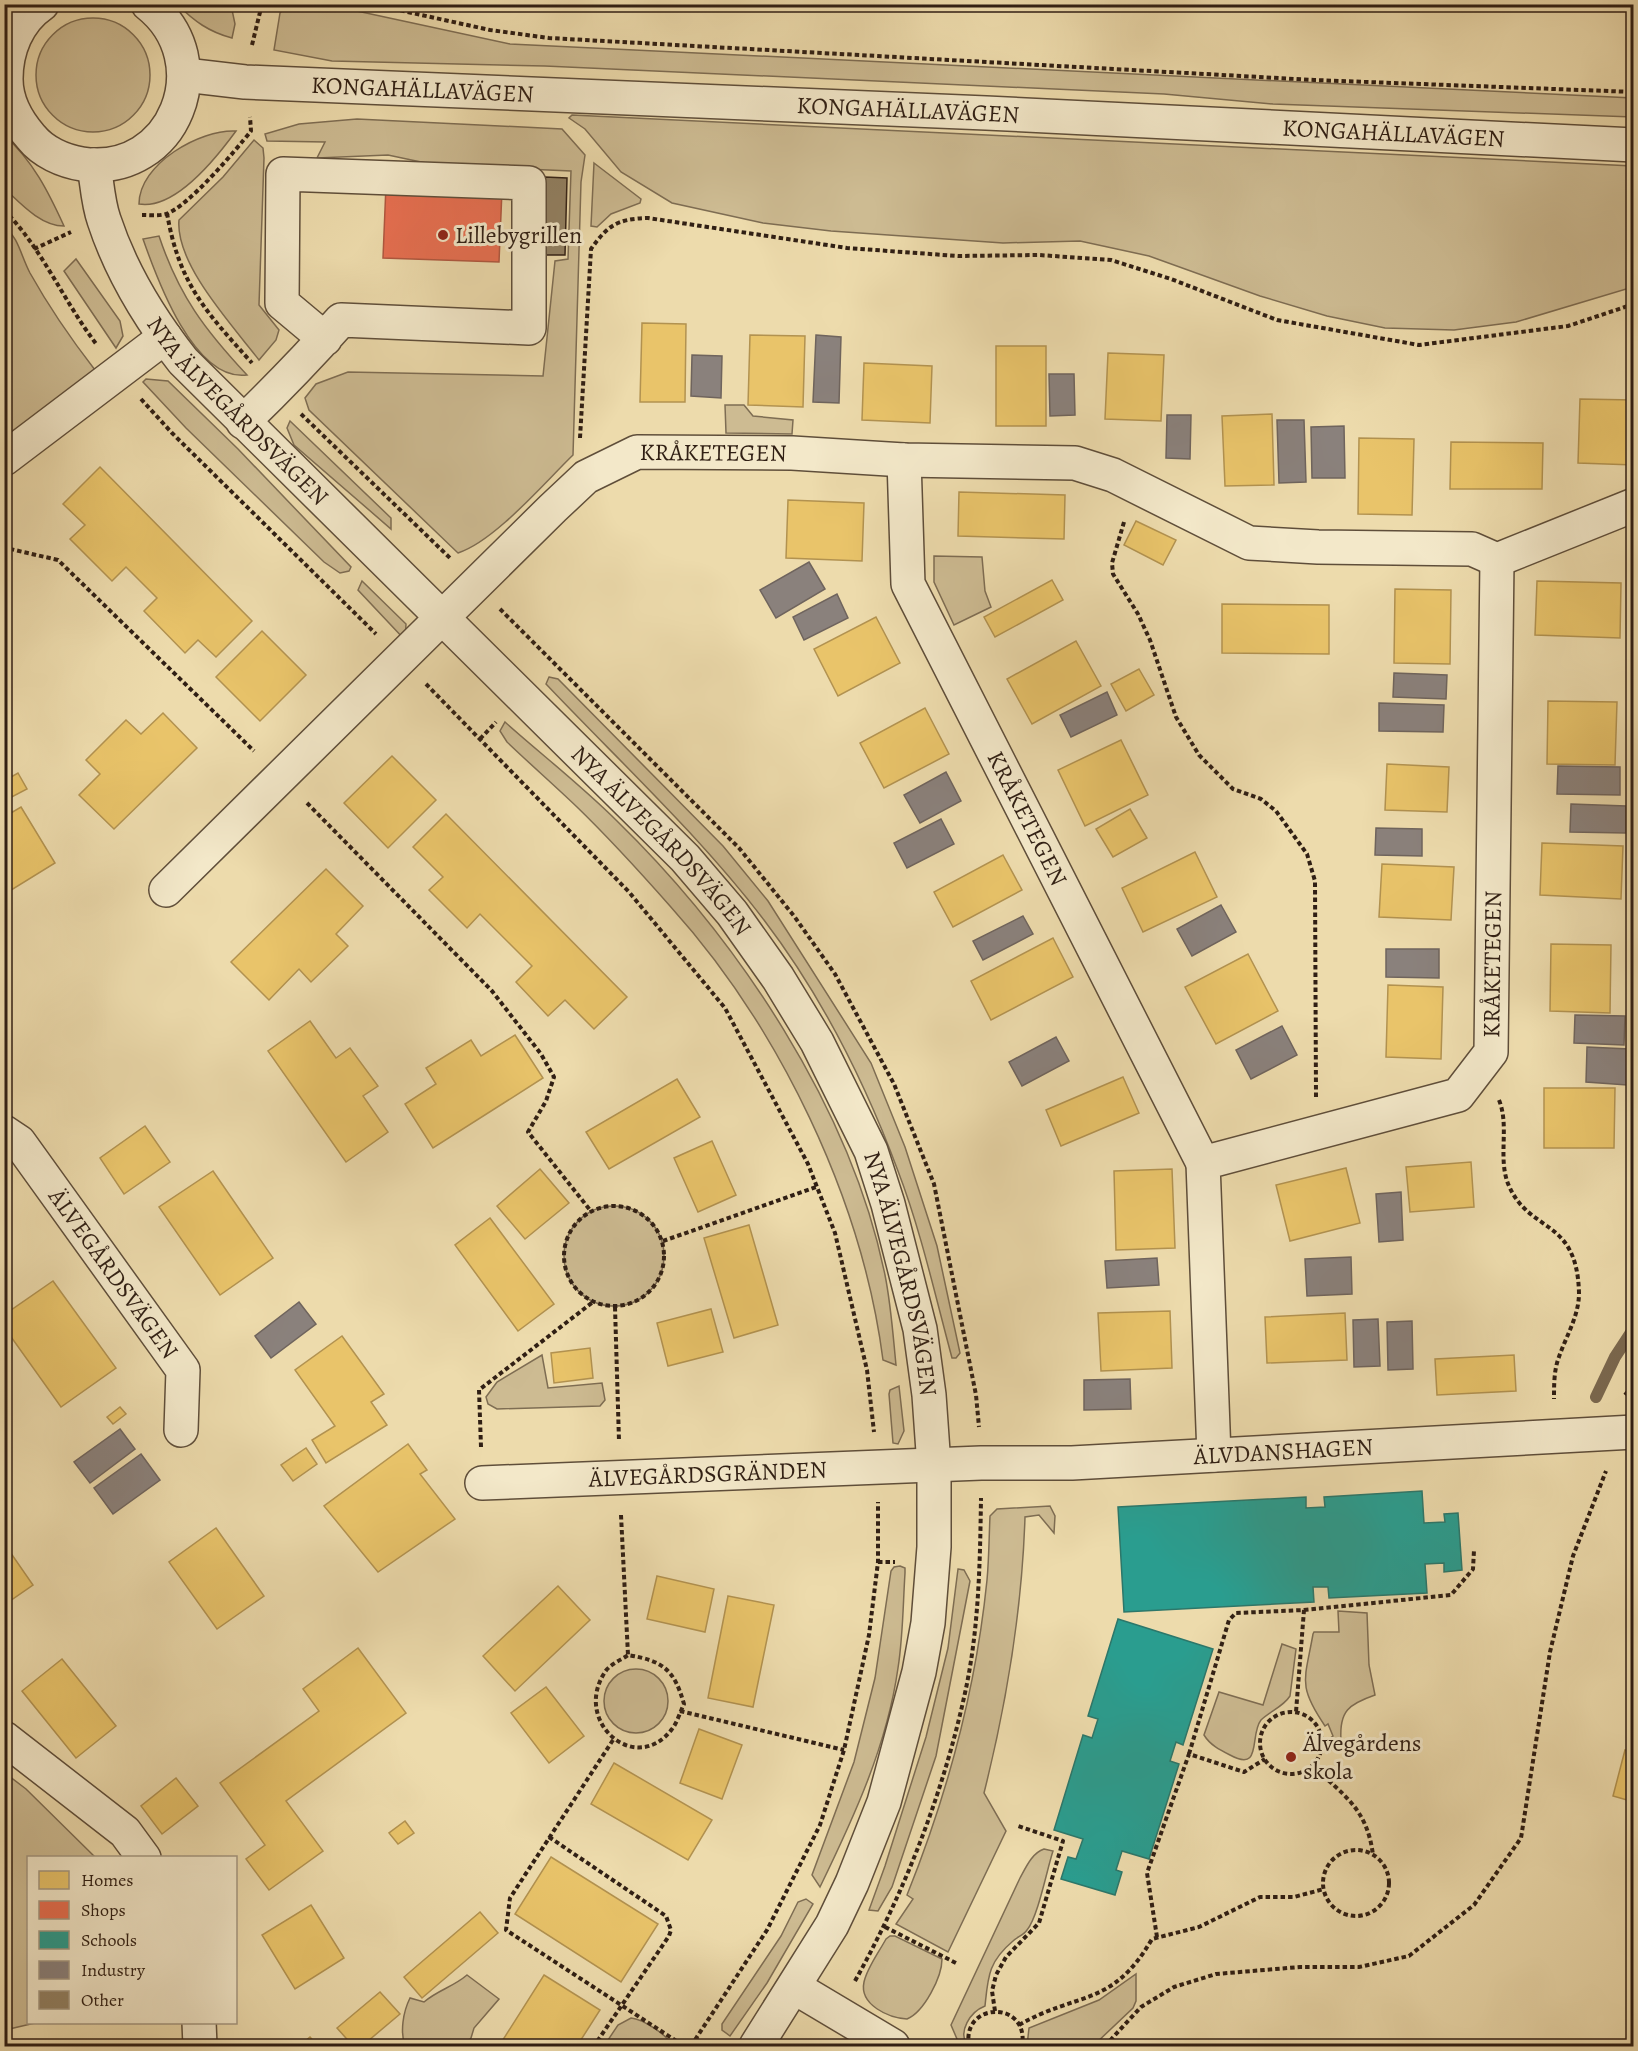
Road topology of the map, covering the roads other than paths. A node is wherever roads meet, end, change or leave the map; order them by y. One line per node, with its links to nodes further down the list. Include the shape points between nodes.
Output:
1 (42, 4): 3 (street, via 21,25)
2 (148, 4): 4 (street, via 172,31 182,52)
3 (5, 66): 6 (street, via 12,107 35,142 72,162)
4 (185, 75): 5 (street, KONGAHÄLLAVÄGEN, via 245,82); 6 (street, via 178,110 159,139 129,159)
5 (1634, 145)
6 (94, 165): 7 (street, NYA ÄLVEGÅRDSVÄGEN, via 103,218 123,270)
7 (165, 337): 9 (street, NYA ÄLVEGÅRDSVÄGEN, via 183,362); 10 (street)
8 (325, 339): 8 (street, via 341,320 529,328 529,183 283,174 282,303); 9 (street)
9 (243, 422): 14 (street, NYA ÄLVEGÅRDSVÄGEN)
10 (4, 459)
11 (904, 460): 13 (street, KRÅKETEGEN, via 1074,463 1113,475 1249,543 1318,548 1472,549); 14 (street, KRÅKETEGEN, via 792,453 637,452 586,477); 17 (street, KRÅKETEGEN, via 908,584)
12 (1634, 505): 13 (street)
13 (1497, 560): 17 (street, KRÅKETEGEN, via 1491,1052 1458,1095)
14 (442, 620): 15 (street); 21 (street, NYA ÄLVEGÅRDSVÄGEN, via 685,858 732,913 817,1042 871,1151 888,1204 920,1329)
15 (166, 890)
16 (4, 1132): 18 (street, ÄLVEGÅRDSVÄGEN, via 19,1142 183,1370)
17 (1203, 1163): 20 (street, KRÅKETEGEN)
18 (181, 1430)
19 (1625, 1432): 20 (street, ÄLVDANSHAGEN)
20 (1214, 1455): 21 (street, ÄLVDANSHAGEN)
21 (934, 1466): 22 (street, ÄLVEGÅRDSGRÄNDEN); 25 (street, NYA ÄLVEGÅRDSVÄGEN, via 934,1547 928,1623 899,1747 884,1802 852,1883)
22 (482, 1483)
23 (4, 1738): 24 (street, via 125,1832)
24 (143, 1856)
25 (794, 1987): 28 (street, NYA ÄLVEGÅRDSVÄGEN); 29 (street)
26 (199, 2024): 27 (street)
27 (200, 2046)
28 (756, 2046)
29 (893, 2046)

